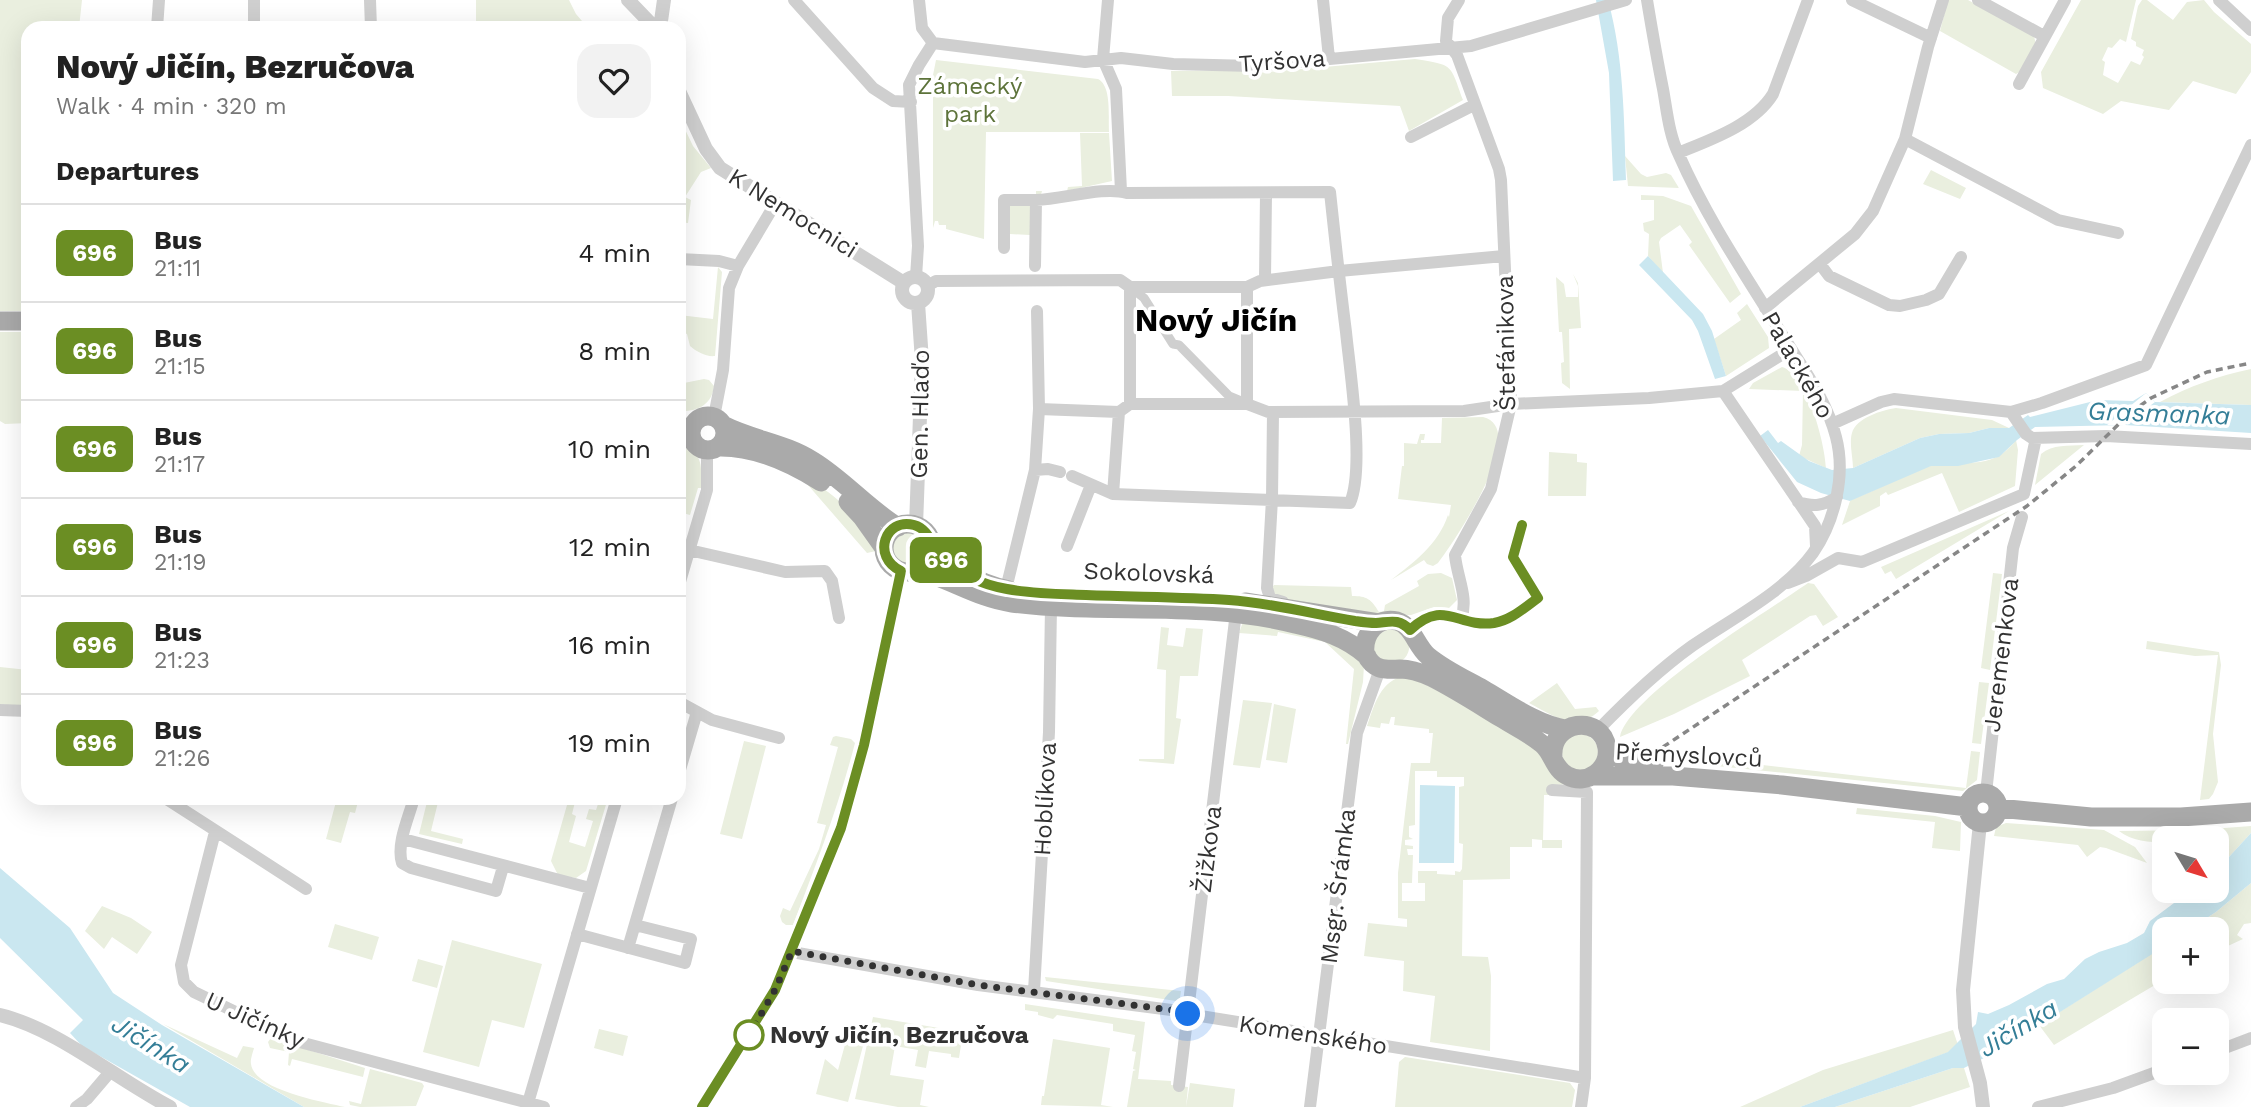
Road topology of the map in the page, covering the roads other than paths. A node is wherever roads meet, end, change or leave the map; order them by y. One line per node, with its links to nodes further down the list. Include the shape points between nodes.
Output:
1 (159, 0): 19 (street)
2 (254, 0): 20 (street)
3 (370, 0): 21 (street)
4 (628, 0): 22 (street)
5 (664, 0): 23 (street)
6 (794, 0): 32 (street, via 873,88 893,101)
7 (919, 0): 27 (street, via 922,28)
8 (1108, 0): 30 (street)
9 (1323, 0): 29 (street)
10 (1459, 0): 28 (street, via 1446,23 1446,41)
11 (1626, 0): 28 (street, Tyršova)
12 (1647, 0): 38 (street, Palackého)
13 (1808, 0): 38 (street, via 1766,106)
14 (1852, 0): 26 (street)
15 (1943, 0): 26 (street)
16 (1978, 0): 25 (street)
17 (2065, 0): 25 (street)
18 (2219, 0): 24 (street)
19 (158, 21)
20 (254, 21)
21 (370, 21)
22 (648, 21)
23 (661, 21)
24 (2251, 30)
25 (2046, 31): 31 (street)
26 (1931, 38): 36 (street)
27 (933, 43): 30 (street, Tyršova, via 1085,62); 32 (street, via 909,85)
28 (1451, 48): 29 (street, Tyršova); 33 (street, Štefánikova)
29 (1329, 58): 30 (street, Tyršova, via 1253,66)
30 (1103, 59): 39 (street, via 1116,89)
31 (2019, 84)
32 (911, 103): 53 (street, via 918,246)
33 (1474, 105): 35 (street); 45 (street, Štefánikova, via 1499,169)
34 (686, 106): 42 (street, K Nemocnici, via 716,164)
35 (1411, 136)
36 (1905, 139): 43 (street, via 2058,220); 48 (street, via 1873,211 1855,234)
37 (2251, 145): 69 (street, via 2146,365)
38 (1678, 153): 57 (street, Palackého)
39 (1121, 191): 40 (street); 41 (street)
40 (1266, 193): 50 (street, via 1330,192); 52 (street)
41 (1036, 200): 44 (street, via 1004,200); 51 (street)
42 (775, 204): 49 (street); 53 (street, K Nemocnici)
43 (2118, 233)
44 (1004, 247)
45 (1504, 256): 50 (street); 64 (street, Štefánikova)
46 (1961, 257): 48 (street, via 1939,294 1900,306 1829,276)
47 (686, 259): 49 (street)
48 (1820, 264): 57 (street)
49 (738, 266): 70 (street, via 729,288 723,370)
50 (1339, 271): 52 (street); 67 (street)
51 (1035, 274): 53 (street); 54 (street, via 1120,280)
52 (1265, 280): 55 (street)
53 (915, 282): 56 (street, via 926,296); 56 (street, via 903,296)
54 (1130, 287): 55 (street); 63 (street, via 1144,298 1173,344 1229,396); 66 (street)
55 (1247, 287): 63 (street)
56 (918, 303): 82 (street, Gen. Hlaďo, via 922,361)
57 (1765, 308): 61 (street, Palackého)
58 (1037, 311): 65 (street)
59 (0, 321): 60 (main road)
60 (21, 321)
61 (1791, 349): 62 (street); 71 (street, Palackého)
62 (1723, 391): 64 (street); 80 (street)
63 (1247, 404): 66 (street); 68 (street)
64 (1511, 404): 67 (street, via 1464,411); 97 (street, Štefánikova, via 1491,489 1455,555 1464,597 1461,620 1434,615)
65 (1039, 408): 66 (street); 75 (street)
66 (1125, 408): 77 (street)
67 (1355, 411): 68 (street); 79 (street, via 1356,465 1350,503)
68 (1273, 412): 79 (street)
69 (2014, 417): 71 (street, via 1894,399); 72 (street)
70 (704, 420): 73 (main road, via 691,428); 73 (main road, via 725,437); 82 (main road, via 812,460 884,519)
71 (1832, 424): 78 (street, Palackého, via 1840,465)
72 (2034, 437): 74 (street); 90 (street, via 2024,494 1863,562 1838,558)
73 (699, 443): 85 (main road, via 772,457 806,472 856,510); 87 (street, via 707,490)
74 (2251, 444)
75 (1035, 470): 76 (street, via 1048,468); 91 (street)
76 (1091, 485): 77 (street); 84 (street)
77 (1113, 494): 79 (street)
78 (1837, 497): 80 (street, via 1825,505); 86 (street, Palackého)
79 (1272, 499): 94 (street, via 1268,596)
80 (1797, 502): 86 (street, via 1815,526)
81 (2022, 517): 111 (street, Jeremenkova, via 2013,548)
82 (907, 526): 83 (main road, via 927,535); 85 (main road, via 889,534)
83 (931, 544): 89 (main road, via 928,561); 91 (main road, Sokolovská, via 967,576)
84 (1067, 546)
85 (884, 548): 89 (main road, via 888,562)
86 (1815, 549): 90 (street, Palackého)
87 (689, 550): 88 (street); 95 (street, via 785,572 825,571 832,581)
88 (686, 560)
89 (908, 571): 92 (main road, Sokolovská, via 931,574 992,599); 127 (street, via 843,820)
90 (1781, 586): 105 (street, Palackého, via 1669,662 1629,698)
91 (1006, 589): 94 (main road, Sokolovská, via 1230,600)
92 (1051, 606): 93 (main road, Sokolovská); 128 (street, Hoblíkova, via 1049,732)
93 (1236, 612): 98 (main road, Sokolovská, via 1323,631 1344,639); 129 (street, Žižkova)
94 (1330, 616): 96 (main road, Sokolovská)
95 (839, 618)
96 (1379, 623): 97 (main road, via 1397,621); 98 (main road, via 1366,637 1365,649)
97 (1413, 637): 98 (main road, via 1411,660); 103 (main road, via 1438,663 1539,722)
98 (1382, 665): 107 (main road, Sokolovská, via 1430,677 1531,736); 131 (street, Msgr. Šrámka, via 1357,733)
99 (686, 706): 102 (street)
100 (0, 710): 101 (street)
101 (21, 711)
102 (696, 712): 104 (street); 106 (street)
103 (1565, 729): 105 (main road, via 1581,725); 107 (main road, via 1554,743)
104 (779, 738)
105 (1602, 740): 108 (main road, via 1605,763); 109 (main road, Přemyslovců, via 1615,757 1627,761 1718,771)
106 (686, 748)
107 (1553, 757): 108 (main road, via 1566,775)
108 (1592, 776): 109 (main road, Přemyslovců, via 1660,775)
109 (1783, 785): 116 (main road, Přemyslovců)
110 (1552, 790): 136 (street, via 1587,792)
111 (1992, 800): 116 (main road, via 1973,797); 117 (main road, via 2091,817); 118 (main road, via 1993,820)
112 (175, 805): 119 (street)
113 (412, 805): 120 (street)
114 (615, 805): 122 (street)
115 (670, 805): 124 (street)
116 (1968, 807): 118 (main road, via 1971,817)
117 (2251, 812)
118 (1980, 823): 145 (street, via 1963,990 1965,1027)
119 (215, 832): 123 (street); 138 (street, U Jičínky, via 181,965 184,982 194,992 296,1041)
120 (403, 839): 121 (street); 121 (street, via 400,857 411,868 496,891)
121 (503, 867): 122 (street)
122 (590, 888): 125 (street)
123 (306, 889)
124 (635, 925): 126 (street); 126 (street, via 691,939 685,962)
125 (577, 934): 126 (street); 138 (street)
126 (628, 948)
127 (792, 951): 128 (street, Komenského); 142 (street, via 767,1005)
128 (1034, 992): 129 (street, Komenského)
129 (1188, 1014): 131 (street, Komenského); 137 (street, Žižkova)
130 (0, 1015): 134 (street, via 44,1033)
131 (1319, 1036): 136 (street, Komenského); 143 (street, Msgr. Šrámka)
132 (2251, 1038): 133 (street)
133 (2229, 1046)
134 (110, 1072): 139 (street); 140 (street)
135 (2152, 1074): 146 (street)
136 (1585, 1078): 144 (street)
137 (1179, 1086)
138 (528, 1103): 141 (street, U Jičínky)
139 (76, 1107)
140 (170, 1107)
141 (544, 1107)
142 (702, 1107)
143 (1310, 1107)
144 (1581, 1107)
145 (1983, 1107)
146 (2038, 1107)

